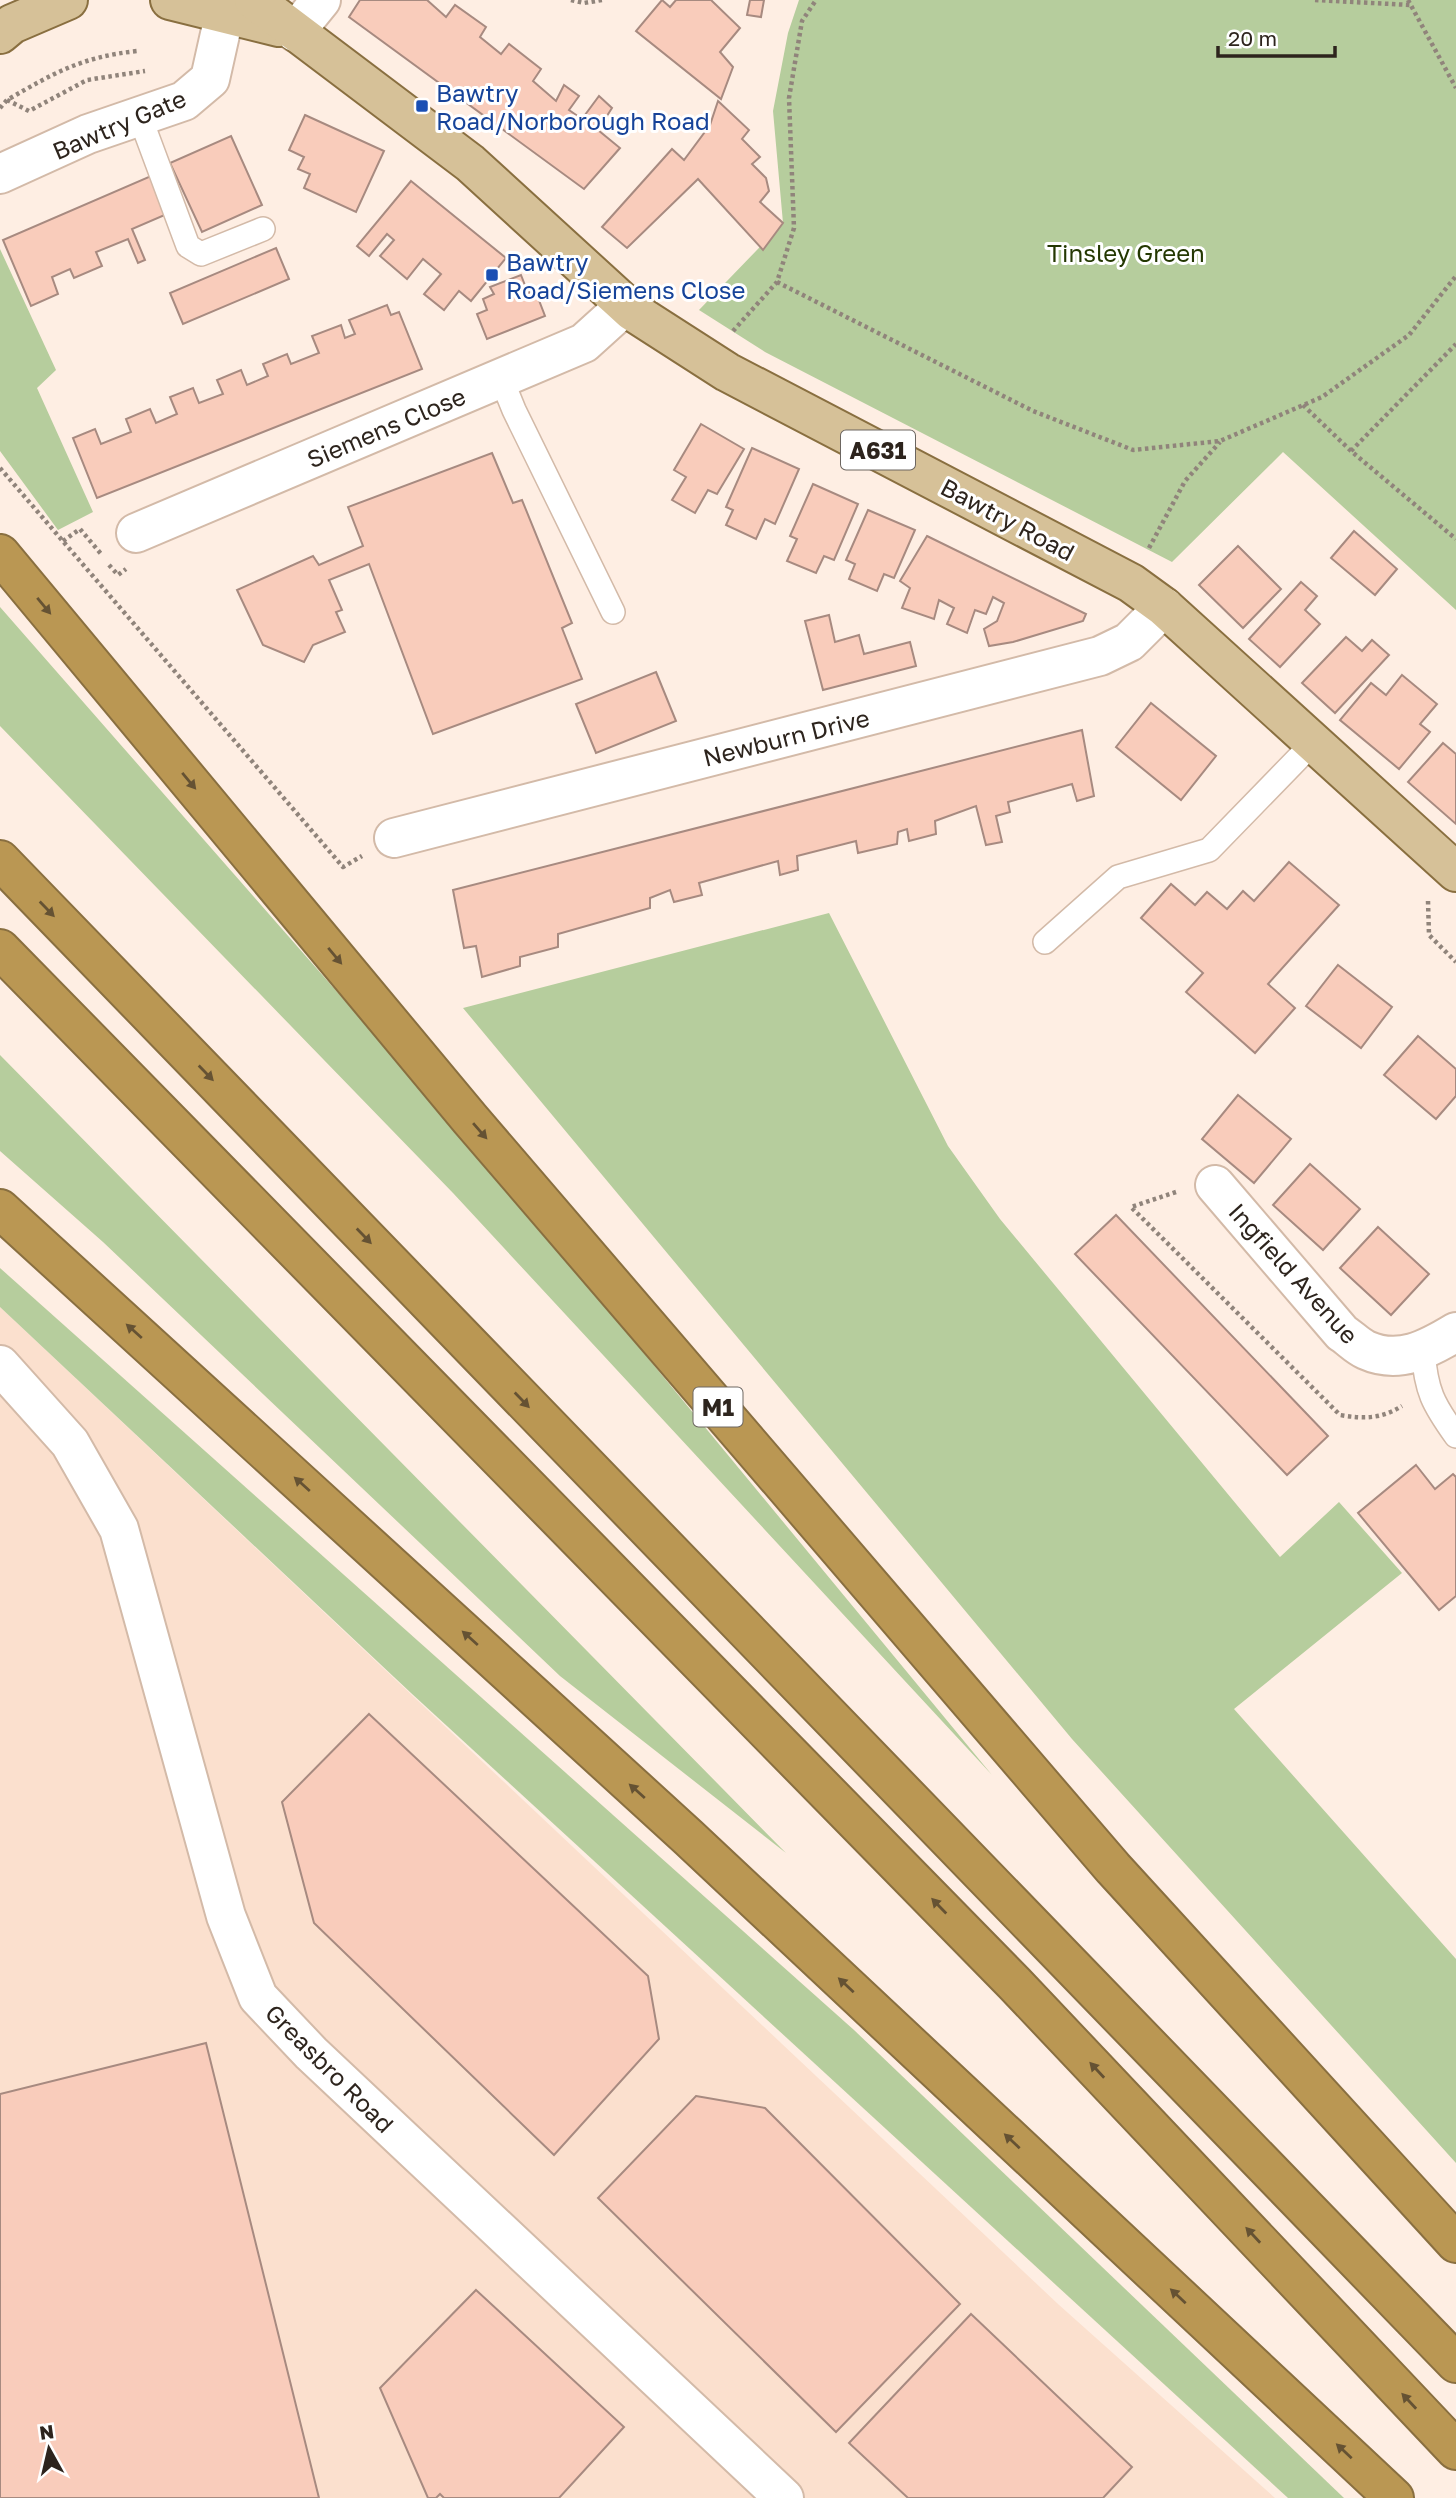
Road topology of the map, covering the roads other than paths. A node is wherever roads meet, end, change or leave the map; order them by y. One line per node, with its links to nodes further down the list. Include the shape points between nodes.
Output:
1 (68, 0): 6 (main road, via 12,24)
2 (170, 0): 4 (main road, Bawtry Road / A631)
3 (321, 0): 5 (street)
4 (239, 6): 5 (main road, Bawtry Road / A631); 7 (street, Bawtry Gate, via 211,79 184,101)
5 (295, 32): 10 (main road, Bawtry Road / A631, via 470,163)
6 (0, 34)
7 (140, 117): 8 (street, Bawtry Gate, via 88,134); 9 (lane, via 188,246 201,254)
8 (0, 174)
9 (263, 229)
10 (626, 305): 11 (street, Siemens Close, via 584,343); 14 (main road, Bawtry Road / A631, via 706,360 1131,583)
11 (500, 378): 12 (street, Siemens Close); 15 (lane)
12 (136, 533)
13 (0, 554): 28 (highway, M1, one-way to 28, via 470,1119 1113,1868)
14 (1164, 607): 16 (main road, Bawtry Road / A631); 17 (street, Newburn Drive, via 1129,642 1100,656)
15 (613, 612)
16 (1313, 743): 19 (main road, Bawtry Road / A631); 20 (lane, via 1209,850 1118,877)
17 (394, 838)
18 (0, 860): 29 (highway, one-way to 29)
19 (1450, 867)
20 (1045, 942)
21 (0, 949): 30 (highway, one-way to 21, via 1016,1984)
22 (1215, 1185): 25 (street, Ingfield Avenue, via 1342,1333 1365,1350 1393,1357)
23 (0, 1209): 32 (highway, one-way to 23, via 688,1837)
24 (1456, 1332): 25 (street, Ingfield Avenue)
25 (1423, 1351): 27 (lane, via 1425,1380 1434,1406)
26 (0, 1365): 31 (street, Greasbro Road, via 70,1443 119,1529 226,1916 258,1997 321,2062)
27 (1456, 1436)
28 (1456, 2243)
29 (1456, 2363)
30 (1456, 2450)
31 (784, 2498)
32 (1394, 2498)

